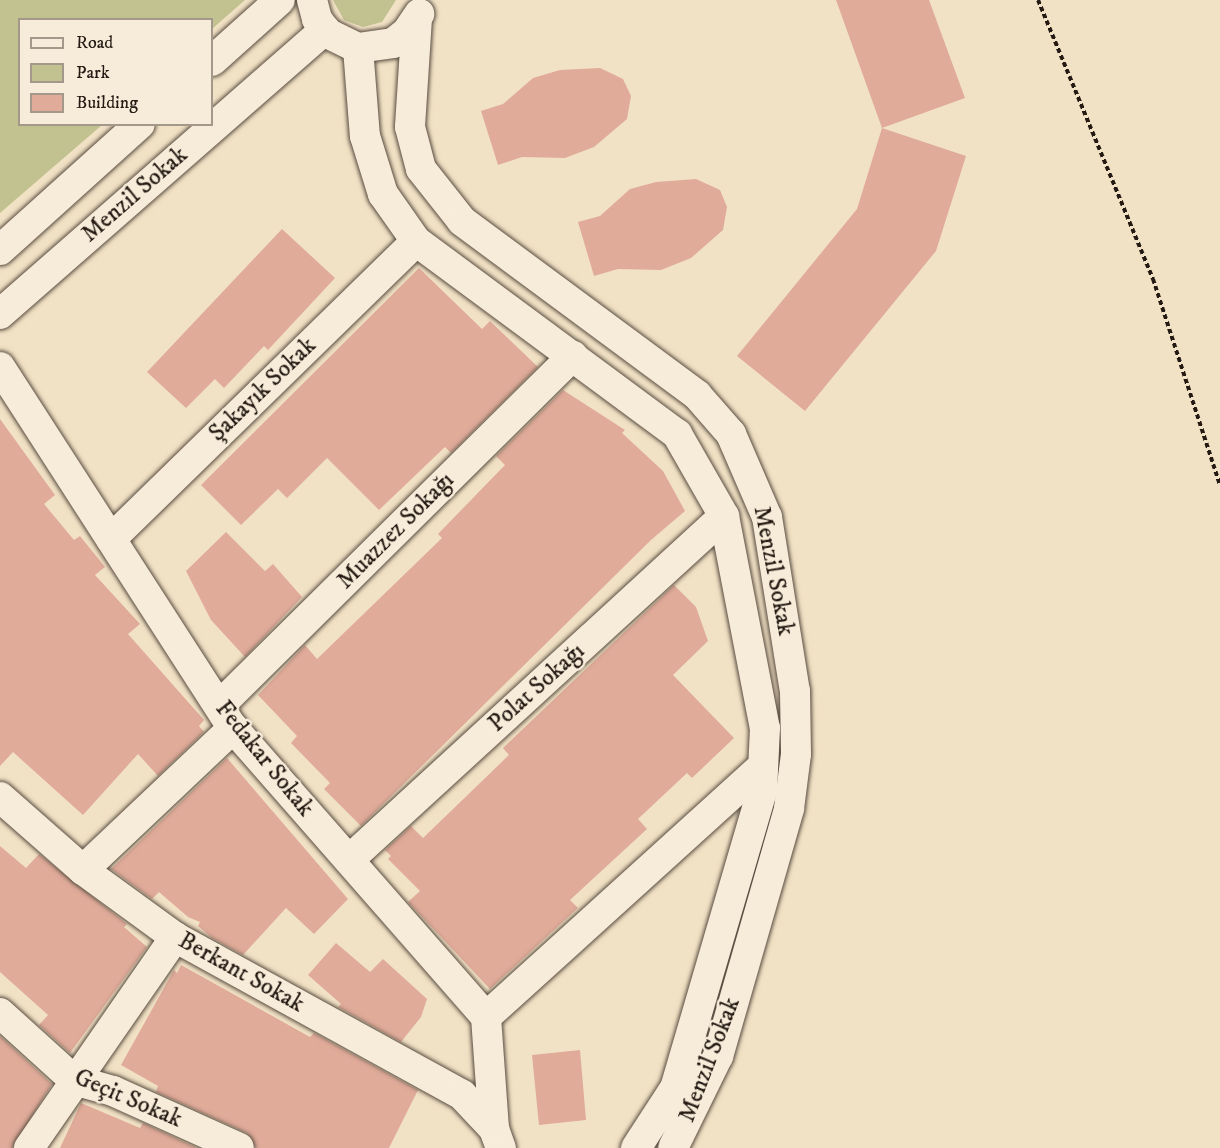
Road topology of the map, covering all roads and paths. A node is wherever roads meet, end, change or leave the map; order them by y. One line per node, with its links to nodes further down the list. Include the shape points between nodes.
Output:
1 (280, 0): 7 (street)
2 (312, 0): 5 (street)
3 (1038, 0): 14 (path, via 1154,279)
4 (420, 9): 6 (street, via 393,43); 30 (street, Menzil Sokak, via 410,127 421,169 462,221 696,395 731,434 767,518 795,691 796,754 789,809 718,1056)
5 (325, 29): 6 (street, via 342,43); 11 (street, Menzil Sokak)
6 (358, 48): 9 (street, Menzil Sokak, via 365,136 383,194)
7 (213, 60)
8 (138, 126): 10 (street)
9 (416, 241): 12 (street, Menzil Sokak); 16 (street, Şakayık Sokak)
10 (0, 250)
11 (0, 314)
12 (573, 356): 15 (street, Menzil Sokak, via 677,434); 17 (street, Muazzez Sokağı)
13 (0, 367): 16 (street, Fedakar Sokak)
14 (1220, 485)
15 (724, 516): 18 (street, Menzil Sokak, via 765,728); 20 (street, Polat Sokağı)
16 (111, 539): 17 (street, Fedakar Sokak)
17 (226, 717): 20 (street, Fedakar Sokak); 21 (street, Muazzez Sokağı)
18 (763, 766): 24 (street); 29 (street, Menzil Sokak, via 759,802 675,1088)
19 (0, 797): 21 (street, Berkant Sokak)
20 (350, 859): 24 (street, Fedakar Sokak)
21 (83, 870): 22 (street, Berkant Sokak)
22 (175, 938): 25 (street); 26 (street, Berkant Sokak, via 462,1095)
23 (0, 1013): 25 (street, Geçit Sokak)
24 (486, 1017): 26 (street)
25 (74, 1080): 27 (street); 28 (street, Geçit Sokak, via 113,1091)
26 (498, 1139)
27 (29, 1148)
28 (239, 1148)
29 (636, 1148)
30 (674, 1148)

